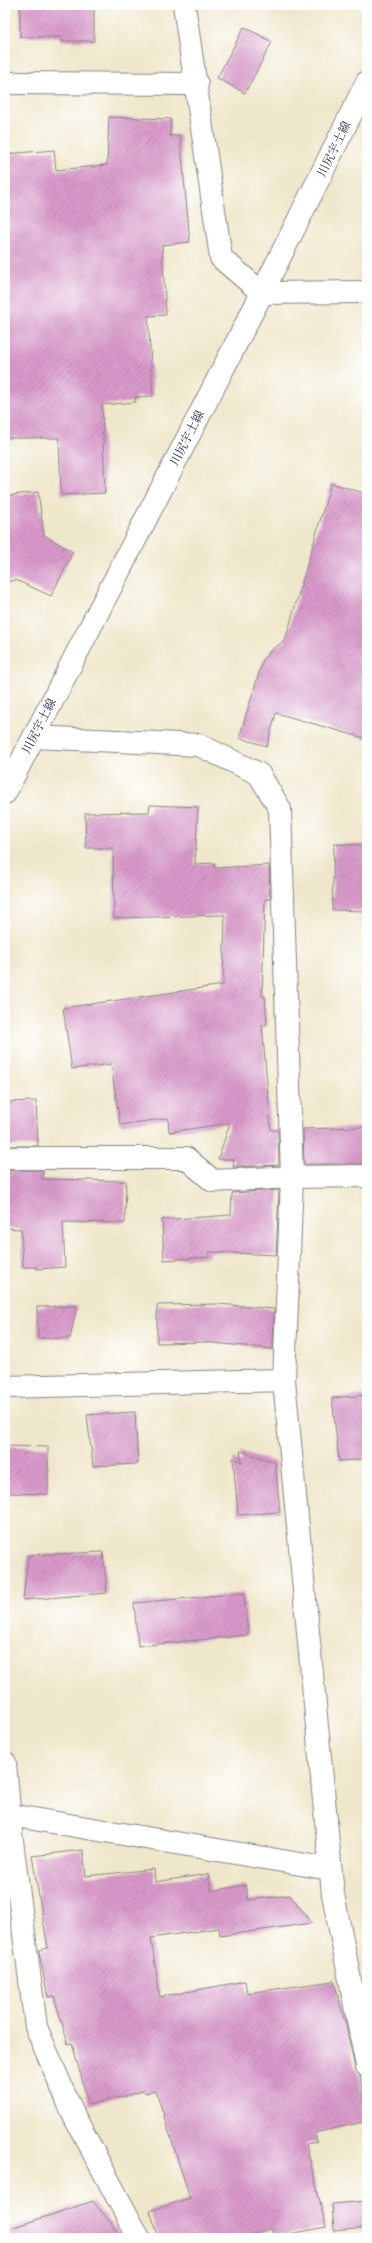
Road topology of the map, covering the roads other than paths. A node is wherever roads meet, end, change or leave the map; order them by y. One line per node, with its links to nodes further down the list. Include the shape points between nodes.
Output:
1 (184, 5): 4 (street)
2 (367, 82): 6 (street, 川尻宇土線)
3 (5, 83): 4 (street)
4 (197, 84): 6 (street, via 221,258)
5 (367, 292): 6 (street)
6 (262, 293): 7 (street, 川尻宇土線)
7 (34, 737): 8 (street, 川尻宇土線); 10 (street, via 199,745 259,774 280,809)
8 (5, 793)
9 (5, 1158): 10 (street, via 186,1158 213,1181)
10 (292, 1176): 11 (street); 12 (street)
11 (367, 1176)
12 (284, 1380): 13 (street); 16 (street)
13 (5, 1387)
14 (5, 1763): 15 (street)
15 (10, 1815): 16 (street); 18 (street, via 36,2027 74,2116)
16 (330, 1869): 17 (street)
17 (367, 2066)
18 (139, 2238)

